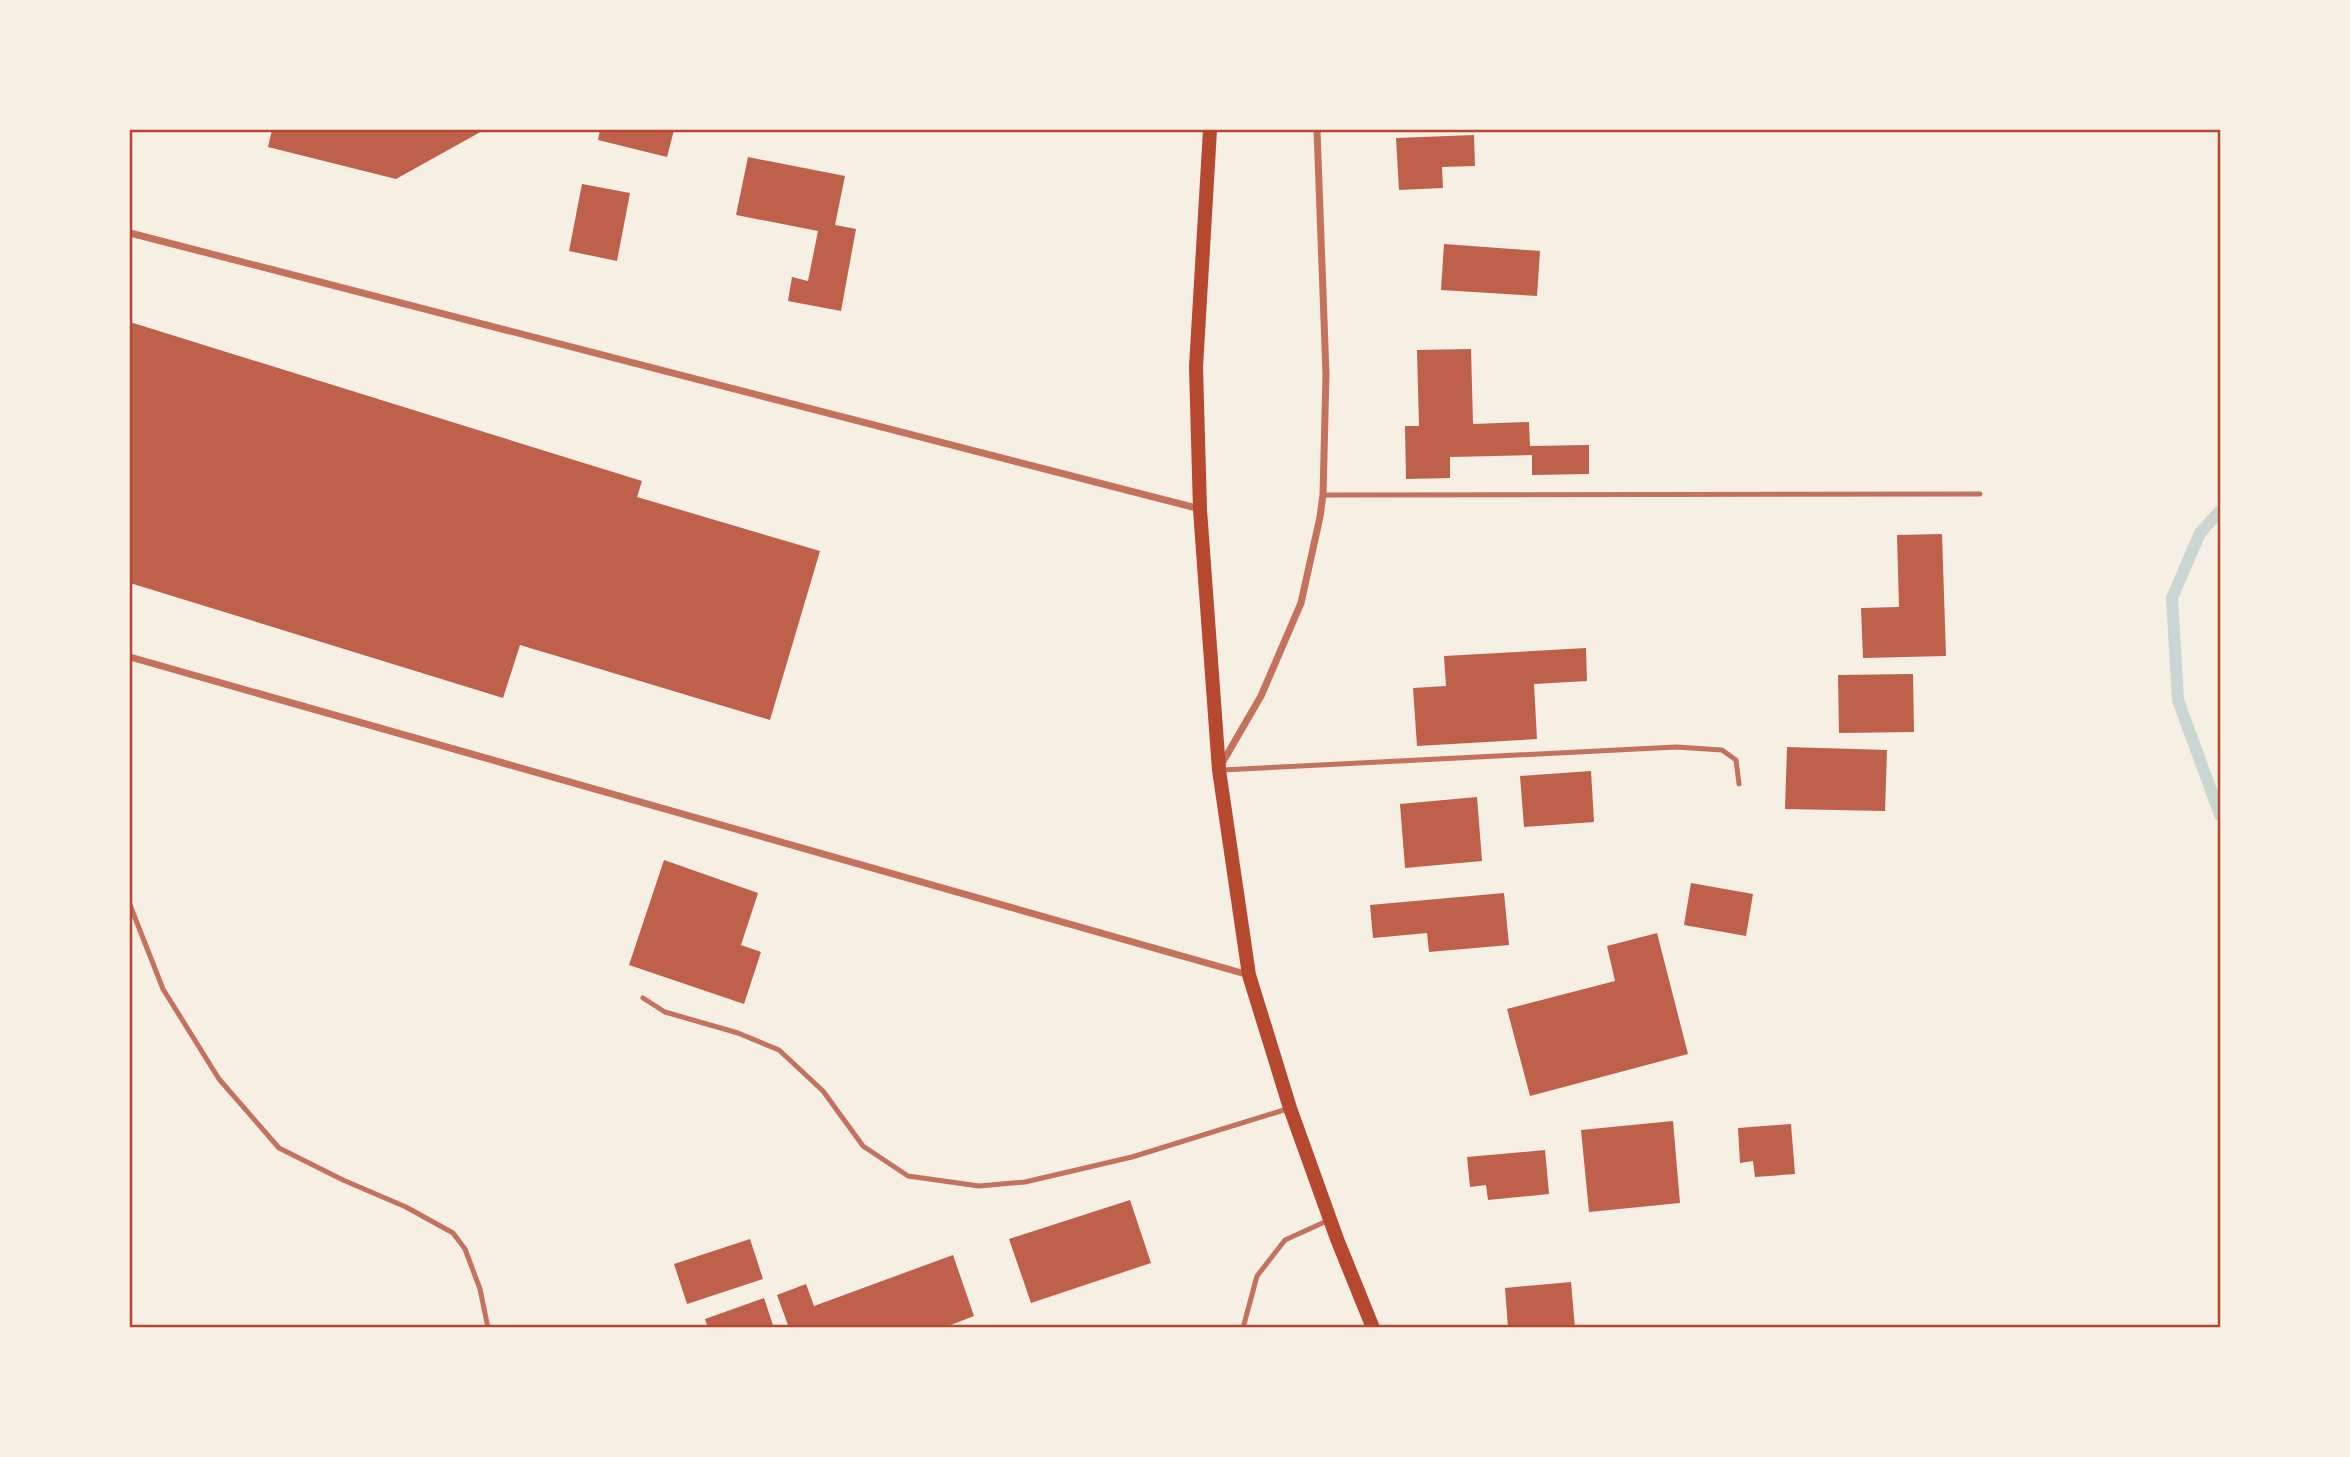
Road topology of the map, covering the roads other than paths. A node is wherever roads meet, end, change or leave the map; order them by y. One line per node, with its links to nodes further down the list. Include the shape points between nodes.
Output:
1 (1210, 130): 6 (main road, via 1196,367)
2 (1317, 130): 5 (street, via 1326,374)
3 (130, 233): 6 (street)
4 (1980, 494): 5 (lane)
5 (1323, 495): 8 (street, via 1301,603 1261,696)
6 (1200, 509): 8 (main road)
7 (130, 657): 11 (street)
8 (1219, 770): 9 (lane, via 1676,747 1722,750 1736,760); 11 (main road)
9 (1739, 784)
10 (130, 905): 15 (lane, via 163,989 219,1079 279,1148 453,1233 465,1249)
11 (1249, 975): 13 (main road)
12 (643, 999): 13 (lane, via 666,1012 779,1050 823,1091 863,1146 908,1176 979,1186 1025,1182 1132,1157)
13 (1290, 1108): 14 (main road)
14 (1330, 1220): 16 (lane, via 1285,1240 1257,1276); 17 (main road)
15 (488, 1328)
16 (1243, 1328)
17 (1373, 1328)

